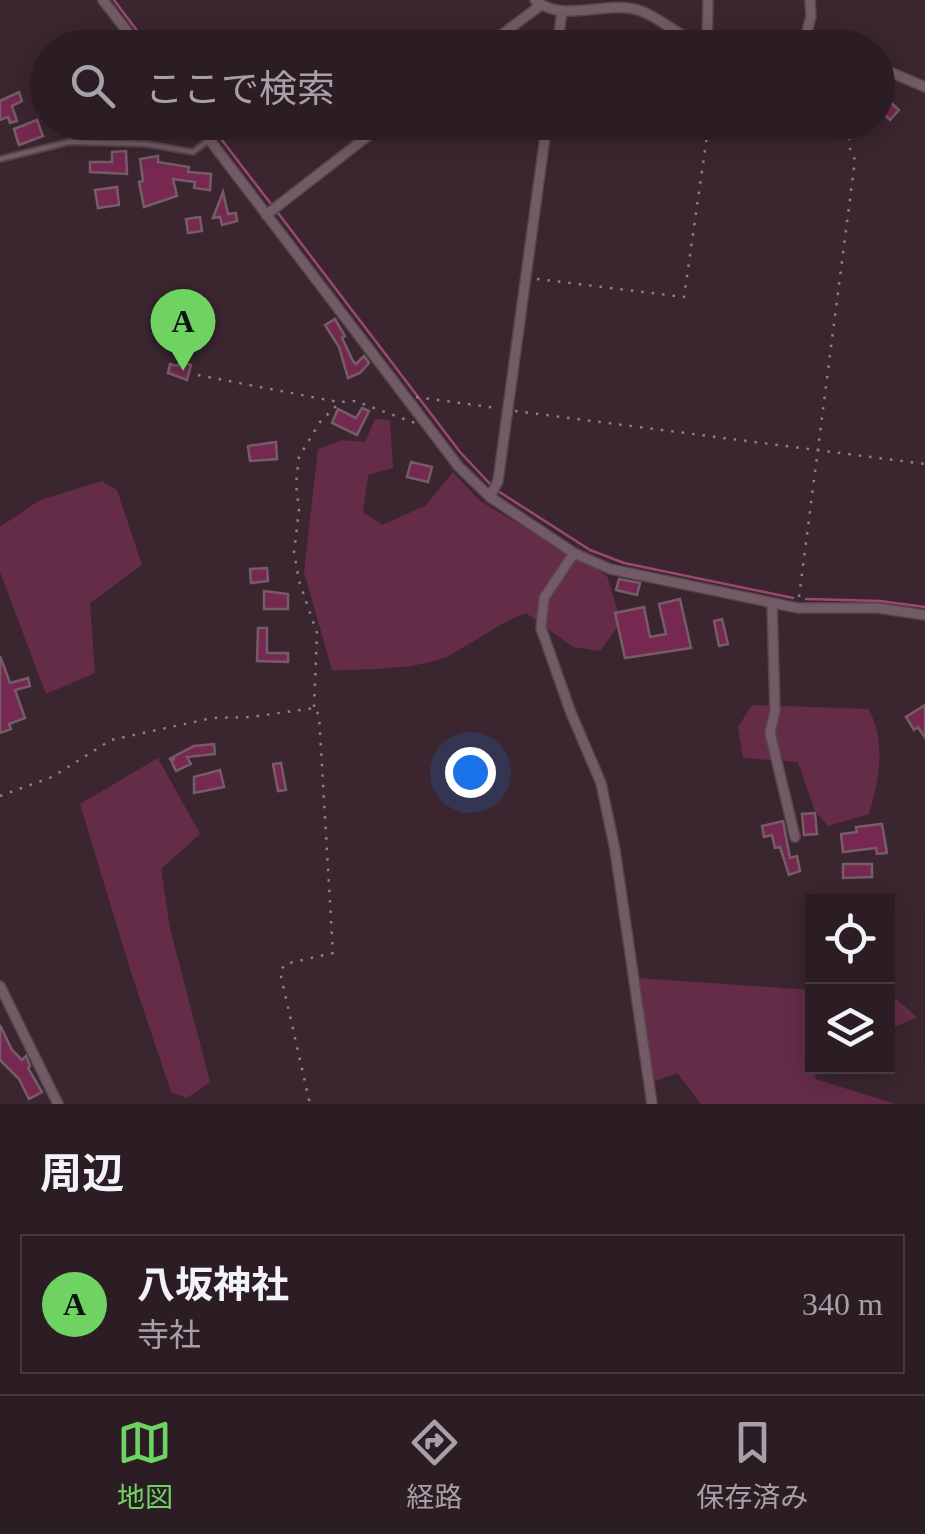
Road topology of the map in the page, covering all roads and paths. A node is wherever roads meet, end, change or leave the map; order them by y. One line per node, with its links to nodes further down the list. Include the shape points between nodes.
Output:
1 (104, 0): 7 (street)
2 (708, 0): 11 (street)
3 (810, 0): 12 (street)
4 (538, 3): 6 (street); 8 (street)
5 (640, 5): 6 (street); 10 (street)
6 (562, 10): 9 (street)
7 (126, 30)
8 (506, 30)
9 (559, 30)
10 (673, 30)
11 (708, 30)
12 (808, 30)
13 (895, 74): 14 (street)
14 (925, 87)
15 (209, 140): 20 (lane, via 194,152 69,142); 21 (street)
16 (363, 140): 21 (street)
17 (545, 140): 22 (street)
18 (706, 140): 22 (path, via 684,297)
19 (849, 140): 28 (path, via 855,160)
20 (0, 160)
21 (266, 215): 27 (street)
22 (526, 277): 26 (street)
23 (198, 376): 25 (path)
24 (422, 398): 26 (path)
25 (340, 402): 27 (path, via 355,401); 35 (path, via 299,457 296,484 294,552 317,632)
26 (507, 410): 28 (path); 30 (street)
27 (430, 429): 30 (street, via 459,466)
28 (816, 451): 29 (path); 33 (path)
29 (925, 464)
30 (493, 491): 31 (street)
31 (574, 553): 32 (street, via 630,575); 41 (street, via 544,598 541,628 601,783)
32 (772, 603): 33 (street); 37 (street, via 770,734)
33 (798, 608): 34 (street)
34 (925, 615)
35 (314, 708): 36 (path, via 212,718 111,740 52,777); 40 (path, via 333,954 285,964 280,972)
36 (0, 796)
37 (795, 837)
38 (0, 986): 39 (street)
39 (58, 1104)
40 (310, 1104)
41 (652, 1104)

